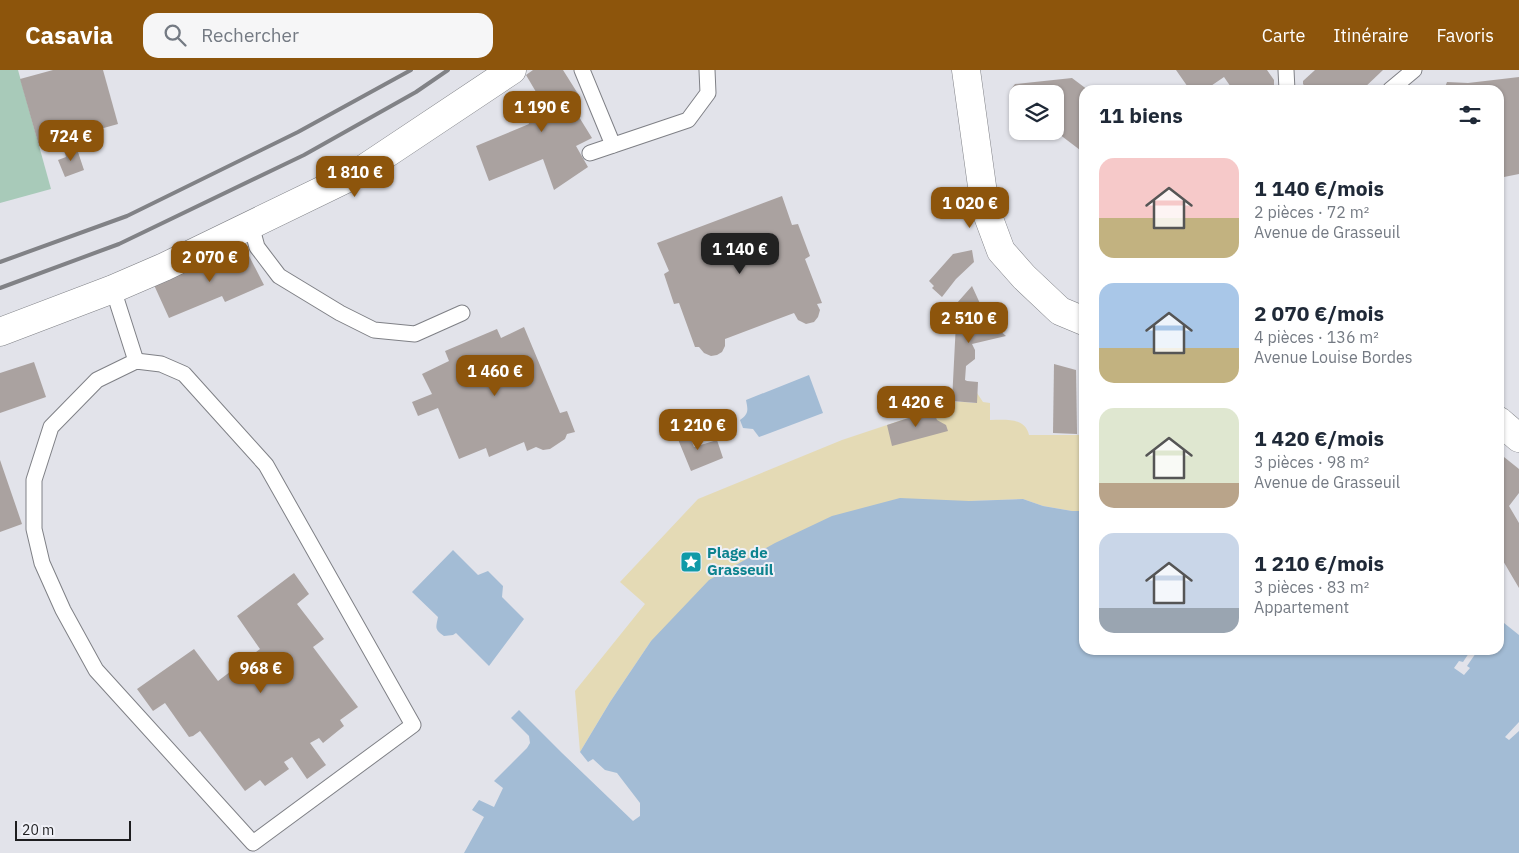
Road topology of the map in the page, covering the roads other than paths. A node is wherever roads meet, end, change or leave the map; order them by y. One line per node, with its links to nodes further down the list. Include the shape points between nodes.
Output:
1 (512, 70): 11 (street, via 356,174)
2 (582, 70): 9 (lane)
3 (707, 70): 9 (lane, via 708,93 688,120)
4 (966, 70): 14 (street, via 984,208 1001,251 1060,311)
5 (1286, 70): 7 (lane)
6 (1414, 70): 8 (lane)
7 (1287, 85)
8 (1396, 85)
9 (613, 145): 10 (lane)
10 (590, 153)
11 (251, 224): 12 (street); 13 (lane, via 256,247 279,276 374,330 415,334)
12 (113, 289): 15 (street); 16 (lane)
13 (462, 313)
14 (1079, 319)
15 (0, 332)
16 (136, 361): 16 (lane, via 97,380 51,427 34,480 34,529 42,564 96,670 253,844 413,725 266,465 184,374 161,364)
17 (1504, 425): 18 (street)
18 (1519, 438)

